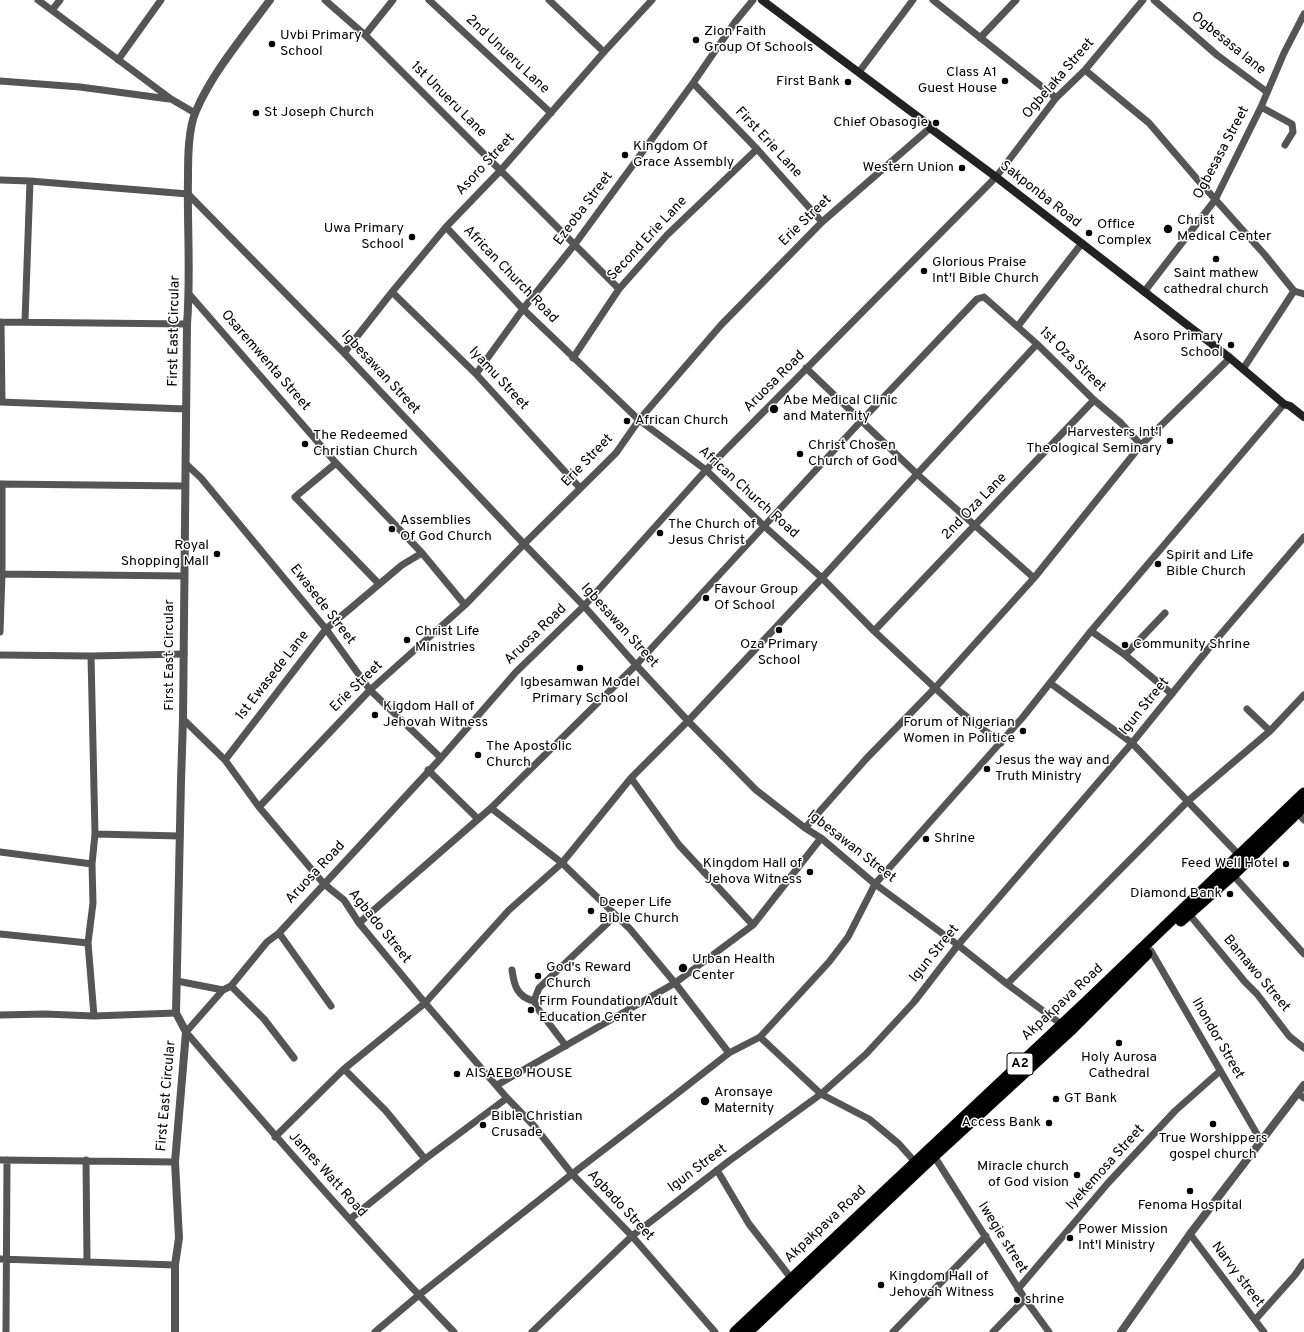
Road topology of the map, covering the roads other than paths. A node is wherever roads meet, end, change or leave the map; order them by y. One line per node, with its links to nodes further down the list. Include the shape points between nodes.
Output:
1 (38, 0): 17 (street)
2 (60, 0): 17 (street)
3 (161, 0): 22 (street)
4 (270, 0): 31 (street, First East Circular, via 211,82)
5 (325, 0): 19 (street, 1st Unueru Lane)
6 (393, 0): 19 (street)
7 (429, 0): 32 (street, 2nd Unueru Lane)
8 (550, 0): 21 (street)
9 (652, 0): 21 (street, Asoro Street)
10 (752, 0): 26 (street, Ezeoba Street)
11 (762, 0): 24 (main road, Sakponba Road)
12 (913, 0): 24 (street)
13 (933, 0): 20 (street)
14 (1016, 0): 20 (street)
15 (1143, 0): 23 (street, Ogbelaka Street)
16 (1154, 0): 27 (street, Ogbesasa lane, via 1217,55)
17 (52, 10): 22 (street)
18 (1304, 14): 27 (street, Ogbesasa Street)
19 (365, 35): 36 (street, 1st Unueru Lane)
20 (980, 38): 28 (street)
21 (604, 52): 32 (street, Asoro Street)
22 (118, 60): 29 (street)
23 (1084, 70): 28 (street, Ogbelaka Street); 41 (street, via 1149,123)
24 (859, 72): 33 (main road, Sakponba Road, via 933,128)
25 (1, 80): 29 (street)
26 (693, 83): 35 (street, First Erie Lane); 45 (street, Ezeoba Street)
27 (1267, 92): 30 (street, Ogbesasa Street)
28 (1056, 98): 37 (street, Ogbelaka Street)
29 (171, 99): 31 (street)
30 (1261, 107): 34 (street, via 1292,124 1293,132); 41 (street, Ogbesasa Street)
31 (195, 113): 40 (street, First East Circular, via 189,149)
32 (551, 113): 36 (street, Asoro Street)
33 (930, 128): 37 (main road, Sakponba Road); 42 (street, Erie Street)
34 (1285, 145)
35 (757, 149): 42 (street, First Erie Lane); 46 (street, Second Erie Lane, via 667,234)
36 (500, 171): 43 (street, Asoro Street); 45 (street, 1st Unueru Lane)
37 (996, 177): 44 (main road, Sakponba Road); 61 (street, Aruosa Road)
38 (0, 180): 39 (street)
39 (30, 181): 40 (street); 53 (street)
40 (188, 194): 50 (street, First East Circular); 58 (street, Igbesawan Street)
41 (1215, 200): 47 (street); 49 (street, Ogbesasa Street)
42 (822, 222): 69 (street, Erie Street, via 721,325)
43 (446, 227): 48 (street, Asoro Street); 52 (street, African Church Road)
44 (1082, 243): 49 (main road, Sakponba Road); 56 (street)
45 (575, 244): 46 (street, 1st Unueru Lane); 52 (street, Ezeoba Street)
46 (619, 289): 59 (street, Second Erie Lane)
47 (1294, 291): 51 (street); 62 (street)
48 (392, 292): 58 (street, Asoro Street); 63 (street, Iyamu Street)
49 (1144, 292): 60 (main road, Sakponba Road)
50 (189, 294): 55 (street, First East Circular); 72 (street, Osaremwenta Street)
51 (1304, 294)
52 (523, 308): 59 (street, African Church Road); 63 (street, Ezeoba Street)
53 (25, 321): 54 (street); 55 (street)
54 (0, 322): 65 (street)
55 (187, 324): 67 (street, First East Circular)
56 (1018, 326): 57 (street, 1st Oza Street); 70 (street, 1st Oza Street, via 984,298 977,299)
57 (1037, 344): 64 (street, 1st Oza Street); 75 (street)
58 (344, 353): 82 (street, Igbesawan Street)
59 (573, 358): 69 (street, African Church Road)
60 (1230, 358): 62 (main road, Sakponba Road); 71 (street)
61 (806, 368): 70 (street); 74 (street, Aruosa Road)
62 (1243, 369): 66 (main road, Sakponba Road)
63 (476, 374): 78 (street, Iyamu Street)
64 (1094, 400): 71 (street, 1st Oza Street); 79 (street, 2nd Oza Lane)
65 (1, 402): 67 (street)
66 (1284, 404): 68 (main road, Sakponba Road); 95 (street)
67 (186, 408): 73 (street, First East Circular)
68 (1304, 417)
69 (639, 420): 74 (street, African Church Road); 78 (street, Erie Street, via 616,453)
70 (861, 421): 75 (street); 80 (street)
71 (1141, 445): 87 (street)
72 (336, 462): 83 (street, Osaremwenta Street); 88 (street, via 295,497)
73 (186, 464): 77 (street, First East Circular); 92 (street, Ewasede Street, via 201,478)
74 (706, 470): 80 (street, African Church Road); 90 (street, Aruosa Road)
75 (916, 474): 79 (street); 86 (street)
76 (1, 484): 77 (street); 84 (street)
77 (185, 486): 85 (street, First East Circular)
78 (580, 488): 82 (street, Erie Street)
79 (976, 525): 87 (street); 93 (street, 2nd Oza Lane)
80 (764, 526): 86 (street, African Church Road); 100 (street)
81 (1304, 537): 104 (street, Igun Street)
82 (524, 544): 89 (street, Erie Street); 90 (street, Igbesawan Street)
83 (422, 553): 88 (street, 1st Ewasede Lane); 89 (street, Osaremwenta Street)
84 (1, 574): 85 (street); 94 (street)
85 (184, 576): 96 (street, First East Circular)
86 (822, 578): 93 (street, African Church Road); 108 (street)
87 (1034, 578): 102 (street)
88 (379, 584): 92 (street, 1st Ewasede Lane)
89 (465, 605): 103 (street, Erie Street)
90 (584, 606): 100 (street, Igbesawan Street); 112 (street, Aruosa Road, via 516,672)
91 (1165, 613): 98 (street)
92 (326, 629): 103 (street, Ewasede Street); 113 (street, 1st Ewasede Lane)
93 (874, 631): 102 (street, African Church Road)
94 (0, 632)
95 (1091, 632): 98 (street); 101 (street)
96 (184, 654): 99 (street); 107 (street, First East Circular)
97 (0, 655): 99 (street)
98 (1125, 655): 104 (street)
99 (91, 656): 123 (street)
100 (636, 665): 108 (street, Igbesawan Street); 119 (street)
101 (1050, 682): 110 (street); 111 (street)
102 (935, 688): 110 (street, African Church Road, via 962,714); 122 (street, via 866,759)
103 (370, 690): 112 (street, Ewasede Street); 118 (street, Erie Street)
104 (1172, 694): 111 (street, Igun Street)
105 (1304, 695): 109 (street)
106 (1247, 709): 109 (street)
107 (183, 719): 113 (street, Agbado Street); 124 (street, First East Circular)
108 (688, 721): 115 (street); 122 (street, Igbesawan Street, via 756,790)
109 (1270, 731): 117 (street)
110 (1000, 743): 132 (street)
111 (1132, 743): 117 (street); 140 (street, Igun Street)
112 (441, 758): 114 (street, Aruosa Road)
113 (225, 760): 118 (street, Agbado Street)
114 (428, 770): 121 (street); 131 (street, Aruosa Road)
115 (630, 778): 128 (street); 136 (street, via 679,845)
116 (1304, 793): 127 (highway, Akpakpava Road / A2)
117 (1188, 801): 127 (street); 146 (street)
118 (259, 807): 131 (street, Agbado Street)
119 (491, 808): 121 (street); 128 (street)
120 (1302, 813): 130 (highway, Akpakpava Road / A2)
121 (478, 819): 135 (street)
122 (805, 828): 125 (street, Igbesawan Street)
123 (95, 834): 124 (street); 129 (street)
124 (180, 836): 144 (street, First East Circular)
125 (821, 838): 132 (street, Igbesawan Street); 136 (street)
126 (0, 852): 129 (street)
127 (1239, 855): 155 (highway, Akpakpava Road / A2)
128 (562, 863): 134 (street); 150 (street, via 509,910)
129 (92, 864): 139 (street, via 94,903)
130 (1233, 875): 133 (highway, Akpakpava Road / A2); 142 (street)
131 (324, 884): 135 (street, Agbado Street, via 344,900); 137 (street, Aruosa Road)
132 (875, 884): 140 (street, Igbesawan Street); 157 (street, via 848,937 829,962)
133 (1189, 914): 141 (highway, Akpakpava Road / A2); 159 (street, Bamawo Street, via 1290,1036)
134 (615, 916): 145 (street, via 630,929); 149 (street, via 538,988)
135 (359, 923): 150 (street, Agbado Street)
136 (753, 925): 145 (street)
137 (279, 933): 147 (street, Aruosa Road, via 267,942); 151 (street)
138 (0, 934): 139 (street)
139 (88, 944): 154 (street)
140 (958, 945): 146 (street, Igbesawan Street); 166 (street, Igun Street, via 914,1002 882,1037)
141 (1150, 951): 155 (highway, Akpakpava Road / A2); 163 (street, Ihondor Street)
142 (1304, 954)
143 (512, 970): 149 (street, via 515,988 527,999)
144 (177, 981): 148 (street); 152 (street, First East Circular)
145 (675, 983): 158 (street); 160 (street)
146 (1007, 984): 155 (street, Igbesawan Street)
147 (231, 986): 148 (street, Aruosa Road); 161 (street, via 264,1019)
148 (223, 990): 156 (street, Aruosa Road)
149 (534, 1001): 158 (street)
150 (425, 1003): 162 (street); 164 (street, Agbado Street)
151 (331, 1006)
152 (176, 1013): 154 (street); 156 (street, First East Circular)
153 (0, 1015): 154 (street)
154 (94, 1016)
155 (1066, 1028): 171 (highway, Akpakpava Road / A2); 176 (highway, Akpakpava Road / A2)
156 (186, 1032): 169 (street, James Watt Road); 175 (street, First East Circular)
157 (760, 1037): 160 (street); 166 (street)
158 (566, 1046): 164 (street)
159 (1304, 1048)
160 (729, 1053): 178 (street)
161 (294, 1058)
162 (344, 1070): 169 (street); 172 (street, via 386,1111)
163 (1220, 1071): 170 (street, Ihondor Street); 188 (street, Iyekemosa Street, via 1175,1110 1108,1183)
164 (497, 1085): 168 (street, Agbado Street)
165 (1304, 1086): 167 (street)
166 (821, 1094): 176 (street, via 869,1119 899,1144); 177 (street, Igun Street)
167 (1301, 1096): 170 (street)
168 (507, 1098): 172 (street); 178 (street, Agbado Street, via 534,1126)
169 (275, 1137): 179 (street, James Watt Road)
170 (1261, 1141): 180 (street)
171 (934, 1156): 182 (street, Iwegie street); 200 (highway, Akpakpava Road / A2)
172 (424, 1159): 179 (street)
173 (4, 1160): 174 (street); 183 (street)
174 (86, 1160): 175 (street); 184 (street)
175 (175, 1162): 186 (street, First East Circular, via 179,1238)
176 (915, 1162): 187 (highway, Akpakpava Road / A2)
177 (717, 1170): 181 (street, Igun Street); 187 (street, via 749,1224)
178 (572, 1174): 181 (street, Agbado Street); 189 (street)
179 (350, 1219): 189 (street, James Watt Road)
180 (1190, 1234): 191 (street, Narvy street); 204 (street)
181 (632, 1236): 197 (street, Igun Street); 198 (street, Agbado Street)
182 (986, 1236): 188 (street, Iwegie street); 201 (street)
183 (4, 1259): 184 (street); 193 (street)
184 (87, 1261): 186 (street)
185 (1304, 1262): 191 (street)
186 (175, 1265): 194 (street, First East Circular)
187 (791, 1278): 199 (highway, Akpakpava Road / A2)
188 (1018, 1289): 190 (street, Iwegie street)
189 (419, 1295): 195 (street); 196 (street, James Watt Road)
190 (1025, 1300): 202 (street); 203 (street, Iwegie street)
191 (1255, 1320): 192 (street, Narvy street)
192 (1262, 1331)
193 (6, 1332)
194 (175, 1332)
195 (375, 1332)
196 (454, 1332)
197 (532, 1332)
198 (715, 1332)
199 (735, 1332)
200 (748, 1332)
201 (893, 1332)
202 (994, 1332)
203 (1049, 1332)
204 (1121, 1332)

